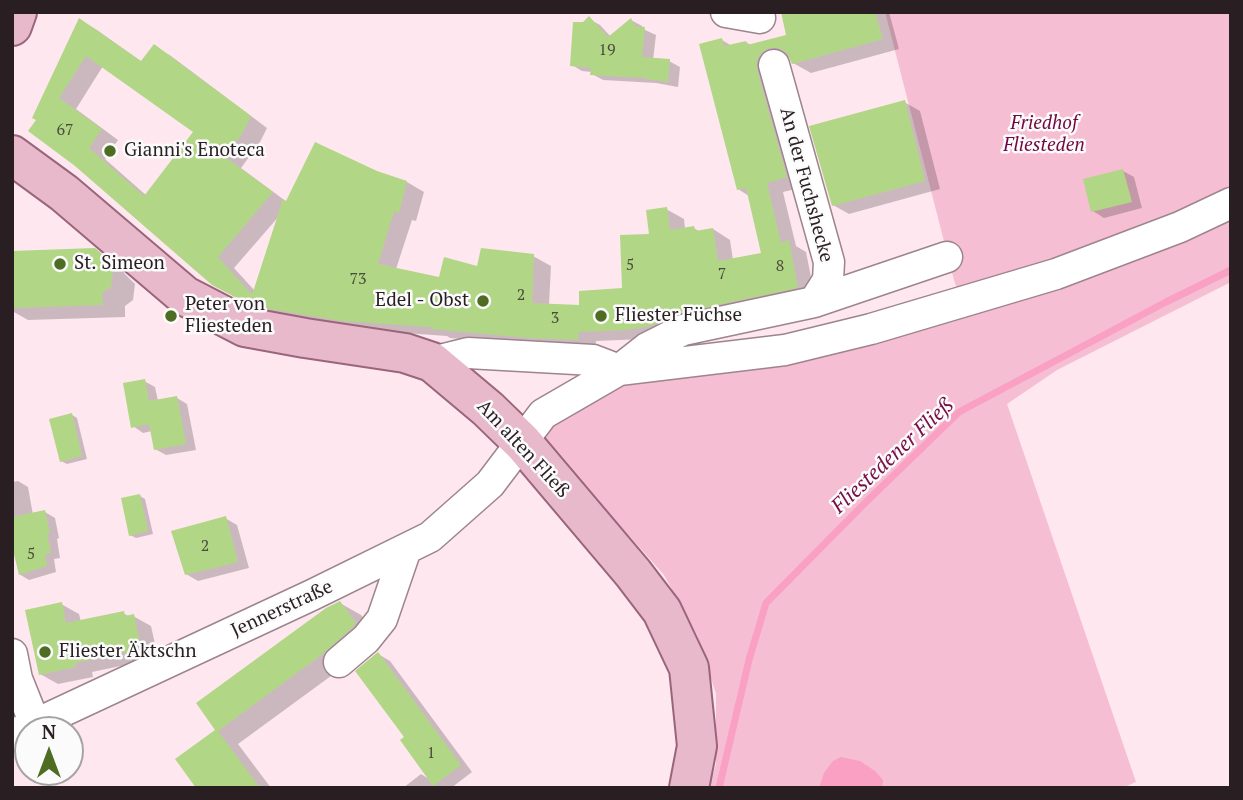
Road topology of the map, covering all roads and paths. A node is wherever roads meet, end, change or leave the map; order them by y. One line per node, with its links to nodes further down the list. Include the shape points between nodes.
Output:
1 (17, 12): 4 (main road)
2 (726, 12): 3 (street, via 761,18)
3 (759, 12)
4 (12, 26)
5 (774, 65): 9 (street, An der Fuchshecke, via 829,262 828,280)
6 (12, 155): 10 (main road, Am alten Fließ, via 185,296 245,327 405,353)
7 (1231, 203): 11 (street, via 1056,274 871,329 785,350)
8 (947, 257): 9 (street)
9 (814, 302): 11 (street, via 683,330 647,348)
10 (432, 362): 11 (street, via 468,353 593,360); 12 (main road, Am alten Fließ)
11 (619, 370): 12 (street, via 543,414)
12 (523, 443): 13 (street, Jennerstraße, via 490,484 430,537); 18 (main road, Am alten Fließ, via 662,611 689,668 697,746)
13 (406, 549): 15 (street, via 383,619); 17 (street, Jennerstraße)
14 (12, 653): 16 (street)
15 (339, 662)
16 (22, 716)
17 (52, 716)
18 (689, 788)

